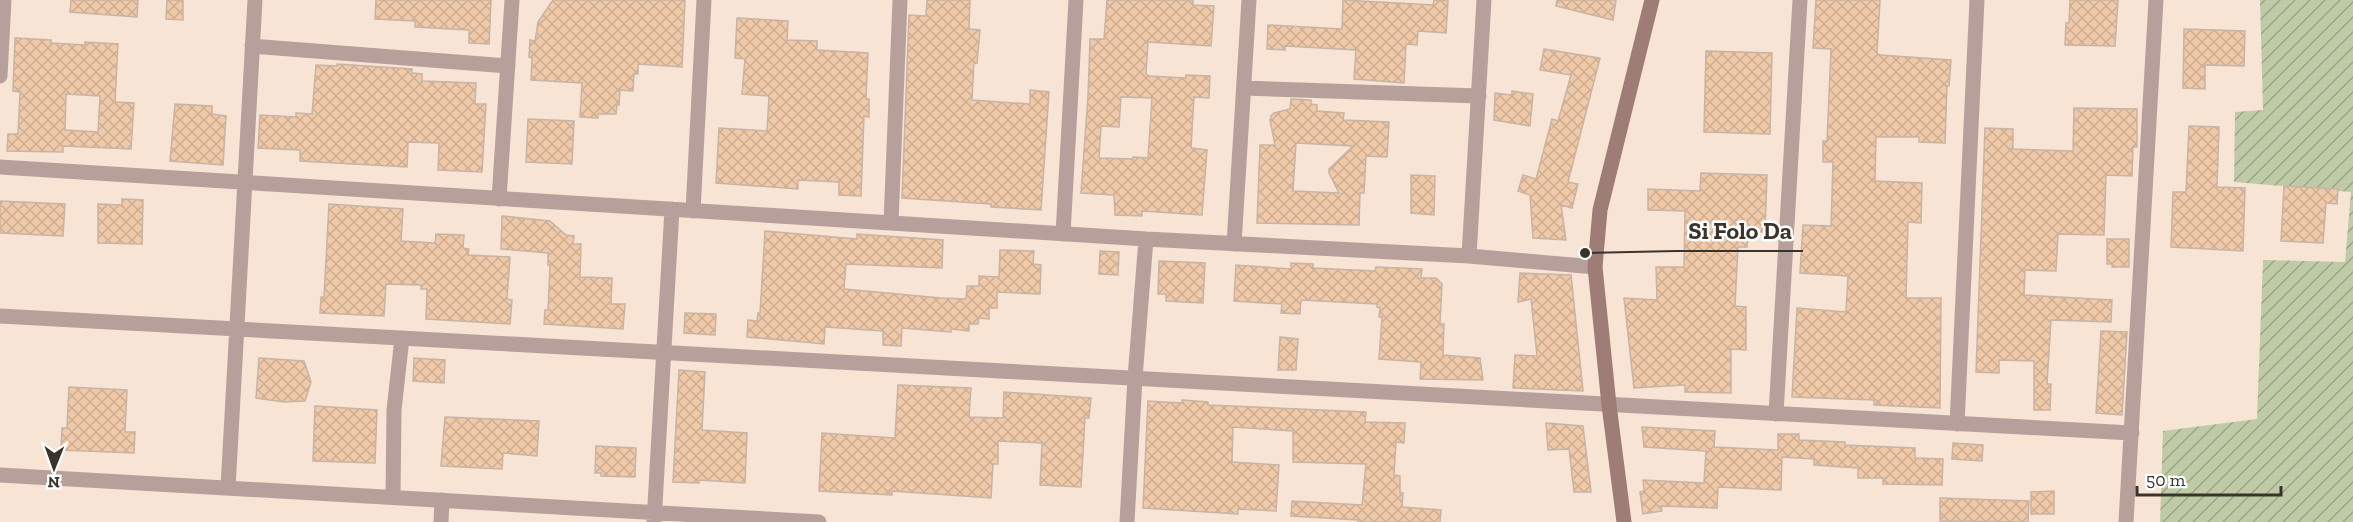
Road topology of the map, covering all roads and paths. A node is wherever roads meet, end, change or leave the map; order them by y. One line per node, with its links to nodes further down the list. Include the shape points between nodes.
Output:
1 (4, 0): 15 (street)
2 (255, 0): 13 (street)
3 (512, 0): 14 (street)
4 (704, 0): 22 (street)
5 (900, 0): 23 (street)
6 (1076, 0): 24 (street)
7 (1249, 0): 16 (street)
8 (1484, 0): 17 (street)
9 (1652, 0): 28 (main road, via 1600,210)
10 (1800, 0): 35 (street)
11 (1977, 0): 36 (street)
12 (2156, 0): 37 (street)
13 (252, 46): 14 (street); 19 (street)
14 (508, 66): 20 (street)
15 (0, 76)
16 (1244, 88): 17 (street); 26 (street)
17 (1479, 96): 27 (street)
18 (0, 167): 19 (street)
19 (245, 183): 20 (street); 30 (street)
20 (499, 199): 21 (street)
21 (672, 209): 22 (street); 32 (street)
22 (693, 211): 23 (street)
23 (891, 223): 24 (street)
24 (1063, 234): 25 (street)
25 (1146, 239): 26 (street); 33 (street)
26 (1234, 244): 27 (street)
27 (1469, 256): 28 (street)
28 (1595, 267): 34 (main road)
29 (0, 316): 30 (street)
30 (237, 329): 31 (street); 39 (street)
31 (402, 338): 32 (street); 40 (street, via 394,410)
32 (664, 353): 33 (street); 42 (street)
33 (1135, 378): 34 (street); 45 (street)
34 (1609, 405): 35 (street); 46 (main road)
35 (1776, 414): 36 (street)
36 (1957, 424): 37 (street)
37 (2132, 433): 47 (street)
38 (0, 475): 39 (street)
39 (228, 488): 40 (street)
40 (393, 496): 41 (street)
41 (442, 500): 42 (street); 43 (street)
42 (654, 517): 44 (street)
43 (441, 522)
44 (819, 522)
45 (1127, 522)
46 (1624, 522)
47 (2126, 522)

